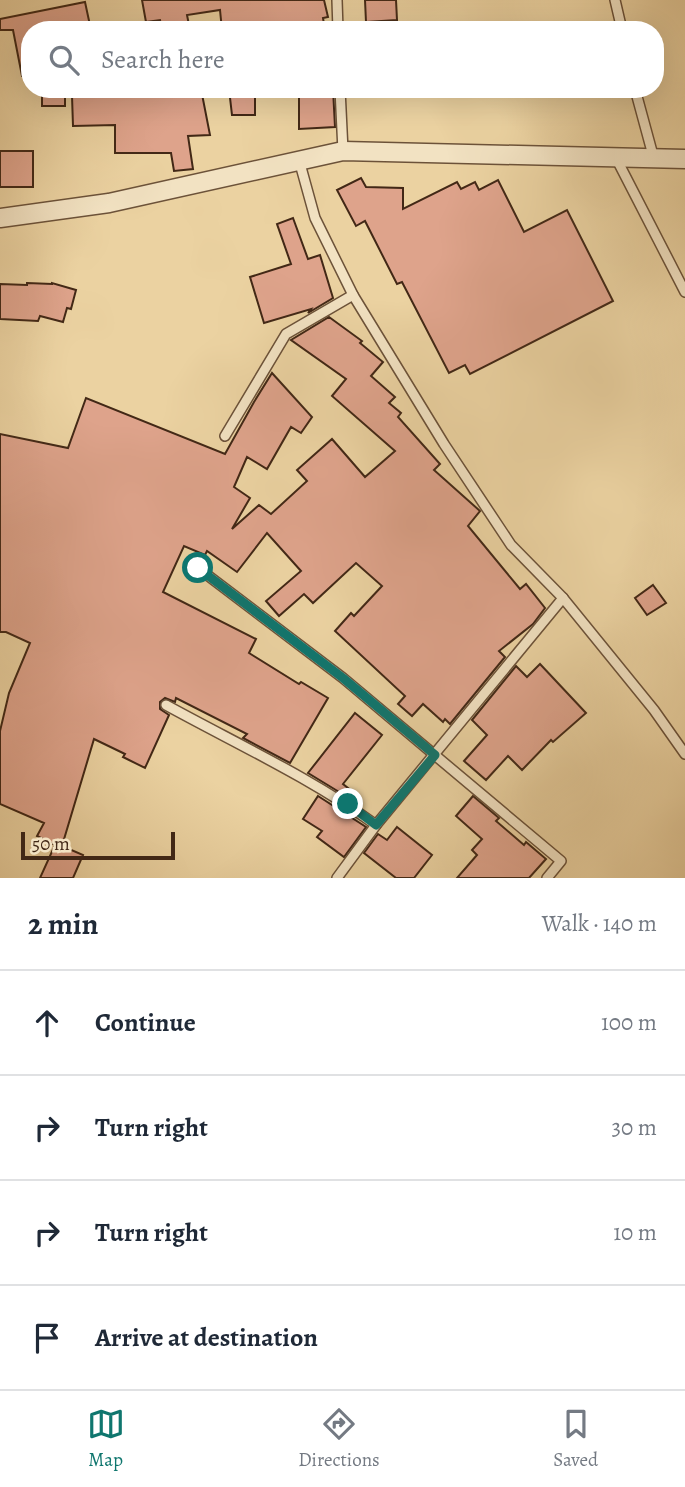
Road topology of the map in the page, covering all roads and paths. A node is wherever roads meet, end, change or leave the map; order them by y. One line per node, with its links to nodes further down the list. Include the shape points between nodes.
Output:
1 (337, 0): 3 (lane)
2 (615, 0): 4 (lane)
3 (338, 21)
4 (620, 21)
5 (340, 98): 7 (lane)
6 (637, 98): 9 (lane)
7 (343, 151): 8 (street); 11 (street)
8 (616, 158): 9 (street); 13 (lane)
9 (654, 159): 10 (street)
10 (685, 159)
11 (299, 160): 12 (street, via 108,202); 14 (lane, via 315,218)
12 (0, 218)
13 (685, 292)
14 (354, 295): 15 (lane, via 286,334); 17 (lane, via 511,545)
15 (225, 436)
16 (198, 568): 20 (lane)
17 (563, 598): 19 (lane); 20 (lane)
18 (166, 705): 21 (lane, via 289,770)
19 (685, 754)
20 (435, 755): 21 (lane); 23 (lane, via 561,861)
21 (376, 825): 22 (lane)
22 (337, 878)
23 (547, 878)

